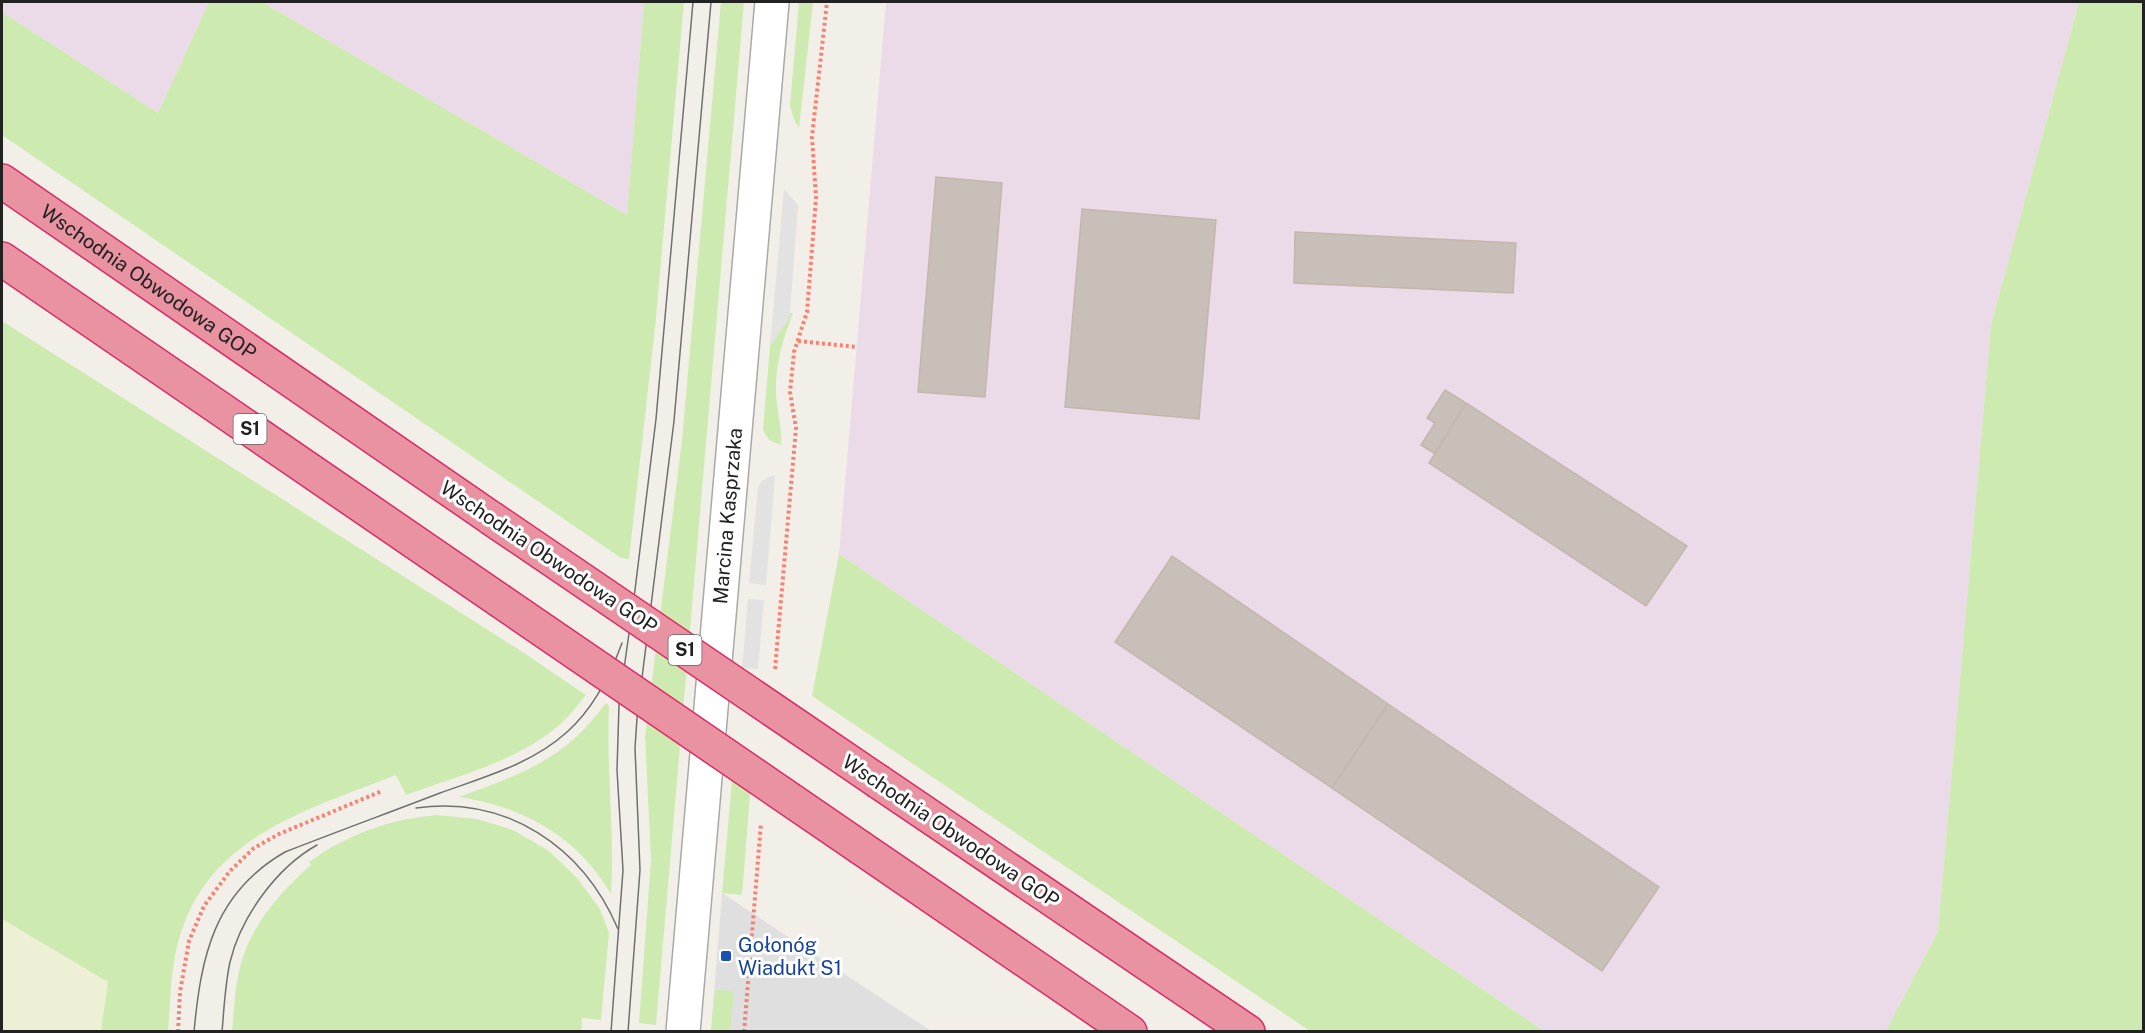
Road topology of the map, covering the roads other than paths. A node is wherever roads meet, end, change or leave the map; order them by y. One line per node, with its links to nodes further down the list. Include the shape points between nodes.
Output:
1 (772, 2): 4 (street, Marcina Kasprzaka)
2 (2, 181): 6 (highway, Wschodnia Obwodowa GOP / S1, bridge)
3 (2, 259): 5 (highway, S1, bridge)
4 (683, 1032)
5 (1130, 1032)
6 (1248, 1032)

